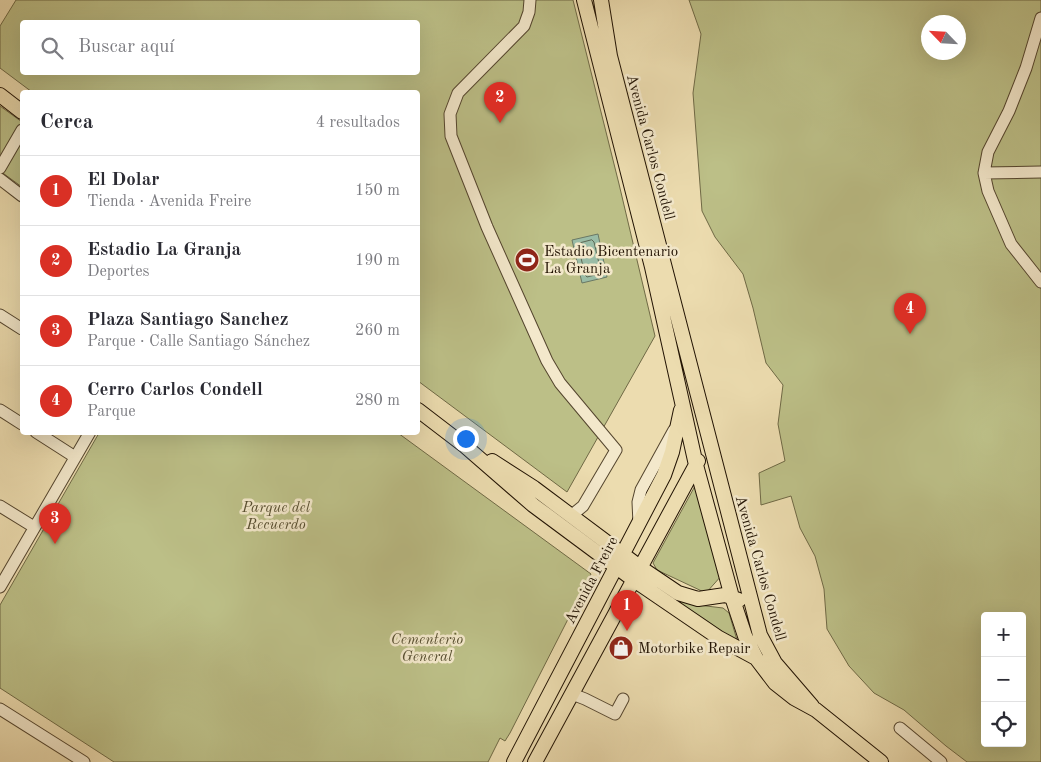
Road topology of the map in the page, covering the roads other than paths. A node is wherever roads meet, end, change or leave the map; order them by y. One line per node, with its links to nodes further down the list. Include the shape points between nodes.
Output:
1 (530, 0): 27 (street, via 524,26 458,93 450,114 450,128 487,227 547,360 560,383 616,450 583,506)
2 (584, 0): 16 (main road, Avenida Carlos Condell, via 652,267)
3 (601, 0): 20 (main road, Avenida Carlos Condell, via 610,56)
4 (1041, 18): 10 (street, via 1026,68 988,152)
5 (0, 95): 6 (main road)
6 (20, 110)
7 (20, 133): 8 (street)
8 (0, 168)
9 (1041, 172): 10 (street)
10 (984, 173): 13 (street, via 988,191 1011,244)
11 (0, 179): 12 (street)
12 (20, 194)
13 (1041, 282)
14 (0, 315): 15 (street)
15 (20, 328)
16 (682, 407): 25 (main road, Avenida Carlos Condell); 29 (main road, Avenida Freire, via 669,462)
17 (0, 410): 19 (street)
18 (420, 412): 23 (main road)
19 (20, 423)
20 (708, 434): 25 (main road); 34 (main road, Avenida Carlos Condell)
21 (41, 435): 24 (street)
22 (88, 435): 24 (street)
23 (466, 446): 27 (main road, via 517,476); 30 (main road, via 533,505)
24 (76, 457): 28 (street)
25 (696, 465): 31 (main road); 33 (main road, Avenida Carlos Condell)
26 (0, 506): 28 (street)
27 (572, 515): 29 (main road)
28 (34, 527): 32 (street)
29 (623, 554): 30 (main road, Avenida Freire); 31 (main road)
30 (616, 567): 31 (main road); 42 (main road, Avenida Freire)
31 (638, 574): 33 (main road, via 698,599); 35 (main road, via 719,638); 36 (main road)
32 (0, 586)
33 (732, 597): 34 (main road); 35 (main road, Avenida Carlos Condell)
34 (755, 614): 39 (main road, Avenida Carlos Condell, via 760,635 770,655)
35 (756, 658): 39 (main road, Avenida Carlos Condell, via 781,688)
36 (572, 694): 37 (street, via 615,714); 43 (main road)
37 (623, 699)
38 (0, 709): 41 (street)
39 (816, 710): 44 (main road)
40 (900, 728): 45 (street)
41 (84, 762)
42 (514, 762)
43 (536, 762)
44 (881, 762)
45 (941, 762)

